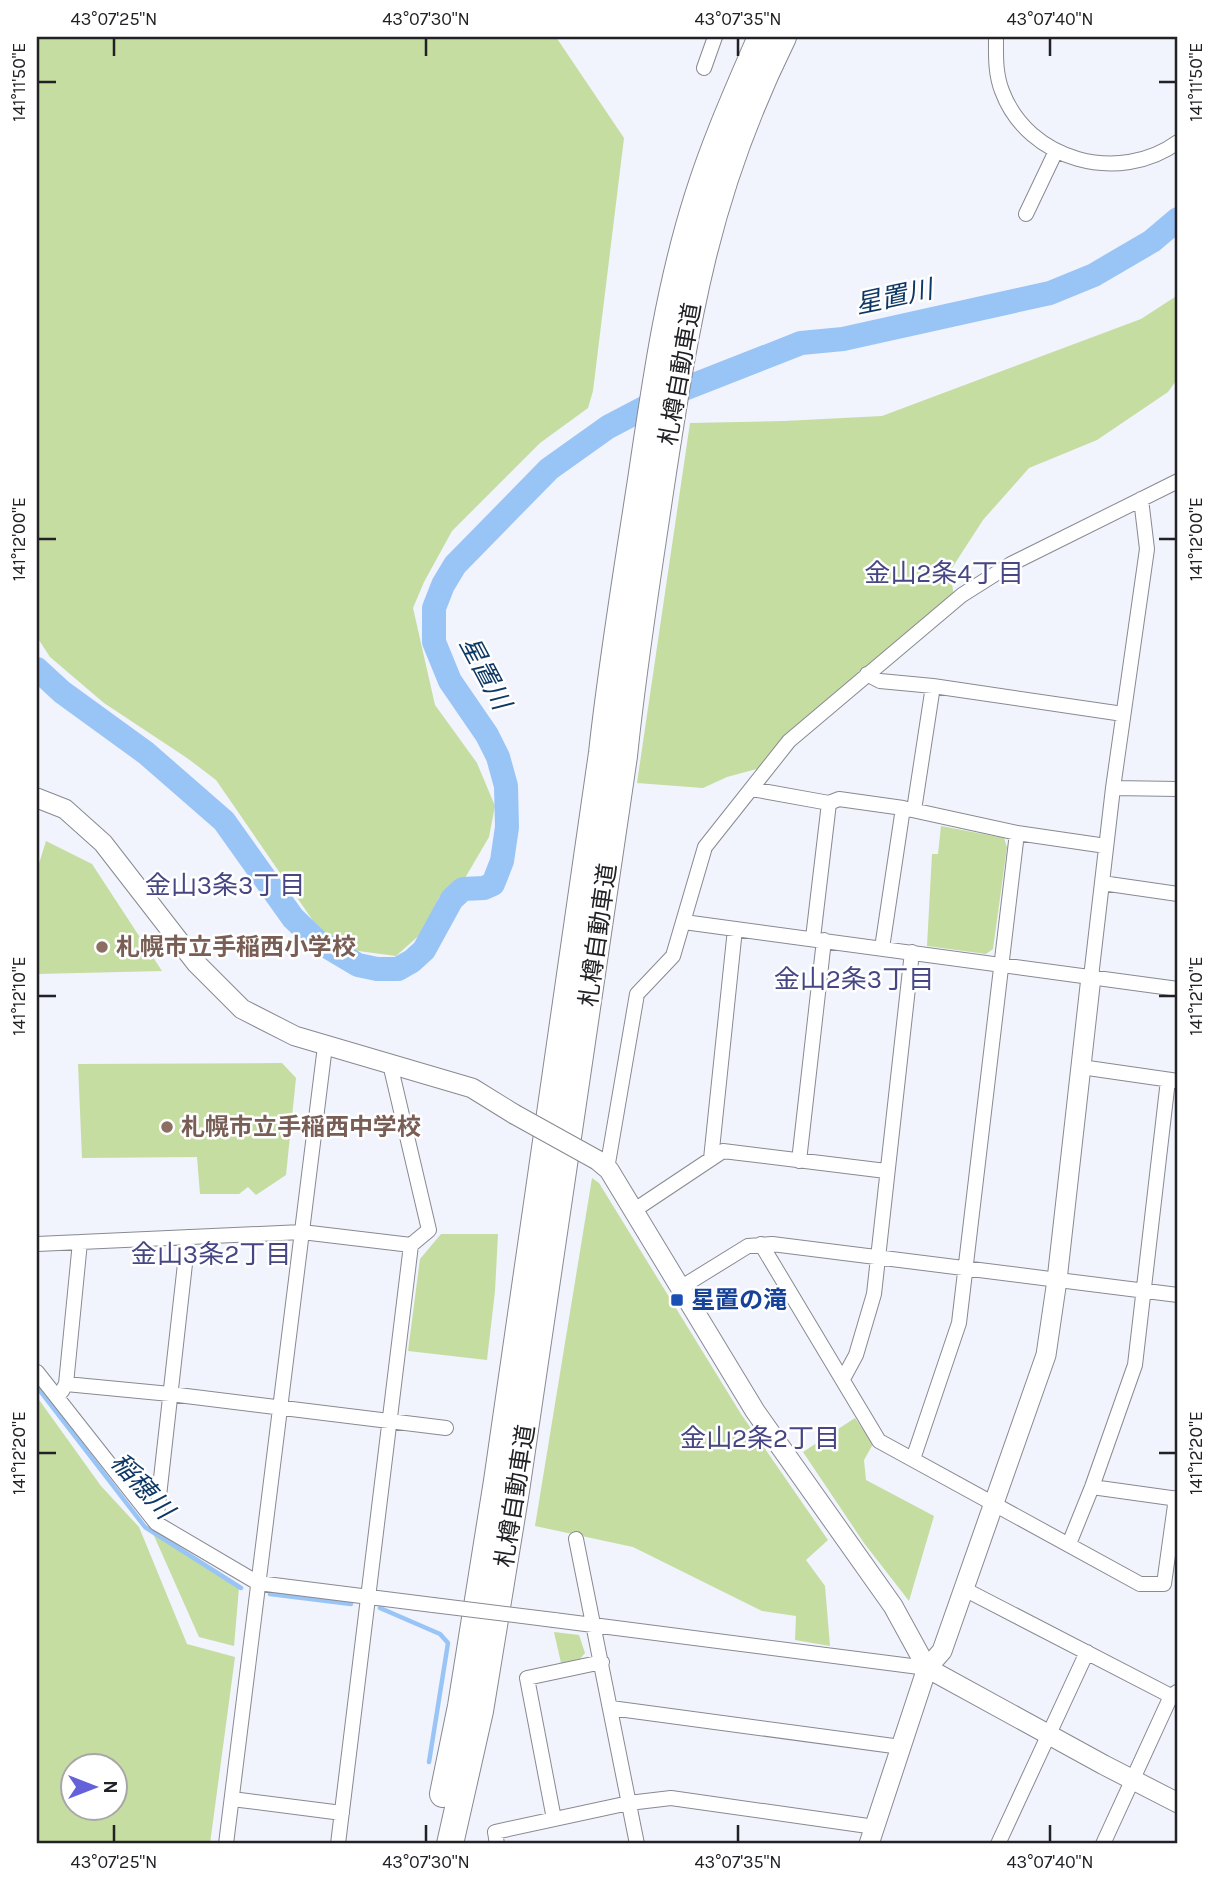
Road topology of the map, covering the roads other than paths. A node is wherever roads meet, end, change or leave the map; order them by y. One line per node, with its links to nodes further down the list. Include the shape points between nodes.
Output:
1 (715, 37): 5 (street)
2 (761, 37): 8 (highway, 札樽自動車道, via 728,114)
3 (783, 37): 8 (highway, 札樽自動車道)
4 (996, 37): 7 (street, via 1002,90 1016,116)
5 (704, 68)
6 (1178, 142): 7 (street, via 1144,160 1107,164)
7 (1056, 151): 9 (street)
8 (709, 196): 13 (highway, 札樽自動車道, via 680,265 659,364)
9 (1026, 214)
10 (1178, 481): 11 (street)
11 (1141, 499): 12 (street, via 1011,564 962,595); 15 (street, via 1147,549)
12 (867, 674): 14 (street, via 880,681); 17 (street, via 789,741)
13 (620, 683): 90 (highway, 札樽自動車道, via 602,753 497,1481 461,1706); 91 (highway, 札樽自動車道, via 624,756 516,1491 480,1711)
14 (933, 687): 15 (street); 21 (street)
15 (1123, 714): 16 (street)
16 (1112, 788): 18 (street); 23 (street)
17 (752, 789): 20 (street); 26 (street, via 705,847)
18 (1178, 789)
19 (37, 798): 34 (street, via 65,809 103,843 196,963 242,1009)
20 (829, 803): 21 (street, via 839,799); 28 (street)
21 (909, 809): 22 (street); 29 (street)
22 (1017, 833): 23 (street); 31 (street)
23 (1106, 846): 24 (street)
24 (1101, 883): 25 (street); 32 (street)
25 (1178, 894)
26 (684, 922): 27 (street); 40 (street, via 673,956 637,994)
27 (734, 929): 28 (street); 38 (street)
28 (819, 939): 29 (street); 39 (street)
29 (882, 948): 30 (street)
30 (912, 952): 31 (street); 41 (street)
31 (1000, 964): 32 (street); 50 (street)
32 (1091, 977): 33 (street); 36 (street)
33 (1178, 989)
34 (325, 1046): 35 (street); 43 (street)
35 (390, 1064): 40 (street, bridge, via 472,1088); 48 (street, via 429,1230)
36 (1081, 1067): 37 (street); 51 (street)
37 (1173, 1080): 53 (street)
38 (710, 1159): 39 (street, via 723,1151); 42 (street)
39 (799, 1161): 41 (street)
40 (602, 1165): 42 (street)
41 (886, 1171): 49 (street)
42 (633, 1211): 52 (street)
43 (302, 1232): 44 (street); 48 (street); 60 (street)
44 (188, 1237): 45 (street); 58 (street)
45 (80, 1242): 46 (street); 57 (street)
46 (37, 1244)
47 (761, 1244): 49 (street); 52 (street, via 748,1246); 56 (street)
48 (411, 1245): 61 (street)
49 (877, 1257): 50 (street); 56 (street, via 874,1294 856,1355)
50 (966, 1268): 51 (street); 63 (street, via 959,1323)
51 (1058, 1279): 53 (street); 66 (street, via 1046,1354)
52 (680, 1288): 76 (street, via 755,1411 893,1606)
53 (1143, 1290): 54 (street); 64 (street, via 1135,1365)
54 (1178, 1295)
55 (37, 1372): 59 (street)
56 (843, 1379): 63 (street, via 879,1441)
57 (66, 1384): 58 (street); 59 (street)
58 (170, 1394): 60 (street); 67 (street)
59 (58, 1399): 67 (street)
60 (280, 1408): 61 (street); 70 (street)
61 (390, 1421): 62 (street); 72 (street)
62 (446, 1428)
63 (913, 1459): 66 (street)
64 (1092, 1487): 65 (street); 69 (street)
65 (1177, 1499): 69 (street, via 1164,1584 1140,1584)
66 (993, 1504): 69 (street); 71 (street)
67 (156, 1523): 70 (street)
68 (576, 1539): 73 (street)
69 (1069, 1544)
70 (258, 1583): 72 (street); 82 (street)
71 (964, 1589): 74 (street); 76 (street, via 942,1651)
72 (369, 1597): 73 (street, bridge); 85 (street)
73 (595, 1625): 75 (street); 76 (street)
74 (1087, 1652): 77 (street); 79 (street)
75 (602, 1662): 78 (street); 86 (street, via 527,1678)
76 (928, 1668): 79 (street); 80 (street)
77 (1175, 1693): 81 (street)
78 (611, 1708): 80 (street); 83 (street)
79 (1047, 1734): 81 (street); 94 (street)
80 (901, 1747): 87 (street)
81 (1131, 1779): 84 (street); 95 (street)
82 (232, 1799): 85 (street); 88 (street)
83 (629, 1803): 86 (street); 87 (street, via 671,1798); 93 (street)
84 (1178, 1803)
85 (342, 1813): 89 (street)
86 (554, 1819): 92 (street, via 495,1832)
87 (872, 1836)
88 (226, 1844)
89 (338, 1844)
90 (433, 1844)
91 (450, 1844)
92 (497, 1844)
93 (637, 1844)
94 (998, 1844)
95 (1103, 1844)

